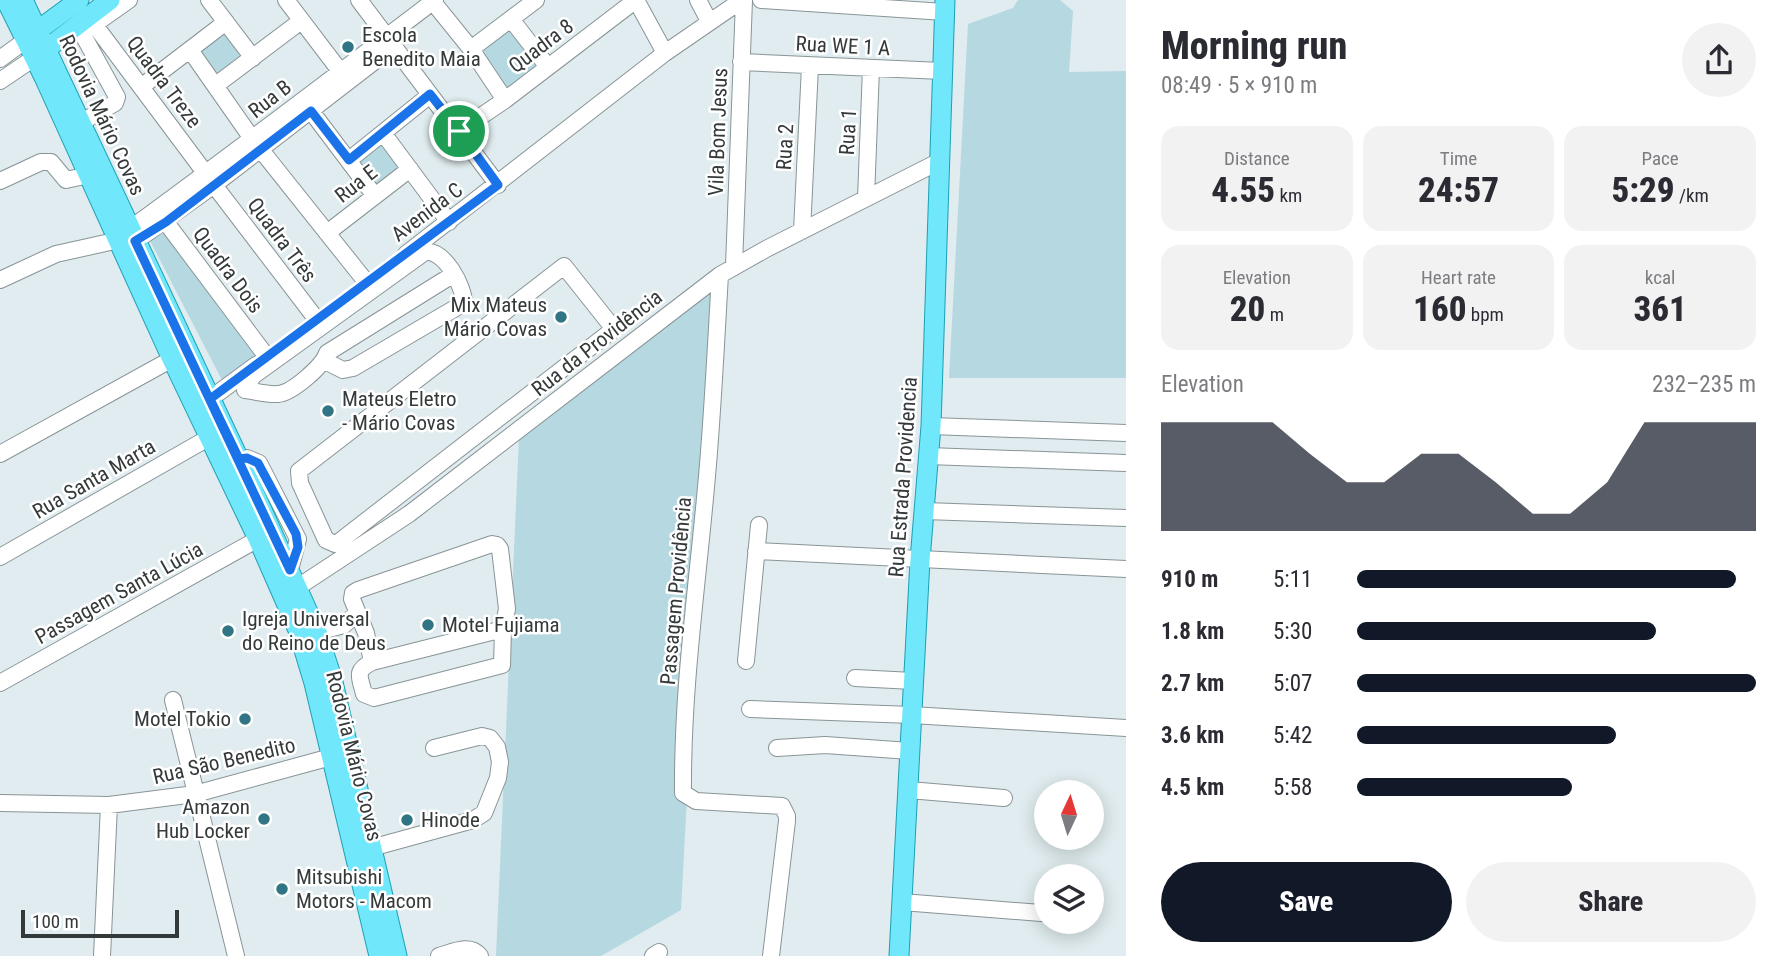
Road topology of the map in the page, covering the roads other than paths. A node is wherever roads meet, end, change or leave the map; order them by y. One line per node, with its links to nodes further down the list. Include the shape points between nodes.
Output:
1 (6, 0): 21 (main road, Rodovia Mário Covas)
2 (23, 0): 21 (main road, Rodovia Mário Covas)
3 (110, 0): 15 (main road)
4 (129, 0): 15 (street)
5 (209, 0): 19 (street)
6 (286, 0): 17 (street)
7 (359, 0): 20 (street)
8 (536, 0): 16 (street)
9 (636, 0): 24 (street); 29 (street, Quadra 8)
10 (698, 0): 18 (street)
11 (743, 0): 18 (street, Avenida C); 27 (street, Vila Bom Jesus)
12 (761, 0): 14 (street)
13 (434, 1): 20 (street, Rua B); 23 (street)
14 (945, 6): 32 (main road, Rua Estrada Providencia)
15 (85, 16): 21 (main road); 35 (street, Quadra Treze); 39 (street, via 117,97 115,103)
16 (511, 19): 23 (street); 29 (street)
17 (302, 21): 25 (street); 31 (street)
18 (709, 21): 24 (street, Avenida C)
19 (226, 22): 22 (street); 25 (street)
20 (389, 41): 31 (street, Rua B); 36 (street); 38 (street, Rua B)
21 (36, 44): 26 (street); 33 (street); 39 (main road, Rodovia Mário Covas); 46 (main road, Rodovia Mário Covas)
22 (190, 50): 34 (street); 35 (street)
23 (471, 50): 37 (street)
24 (664, 54): 49 (street, Avenida C)
25 (253, 58): 34 (street)
26 (0, 59)
27 (741, 62): 28 (street, Rua WE 1 A); 57 (street, Vila Bom Jesus)
28 (810, 66): 30 (street, Rua WE 1 A); 54 (street, Rua 2)
29 (548, 67): 37 (street, Quadra 8)
30 (872, 68): 32 (street, Rua WE 1 A); 51 (street, Rua 1)
31 (340, 71): 42 (street, Rua B)
32 (942, 71): 44 (main road, Rua Estrada Providencia)
33 (0, 81)
34 (216, 85): 42 (street)
35 (141, 87): 47 (street, Quadra Treze)
36 (430, 94): 40 (street); 41 (street)
37 (505, 100): 40 (street, Quadra 8)
38 (311, 111): 42 (street, Rua B); 43 (street)
39 (80, 123): 56 (main road, Rodovia Mário Covas)
40 (459, 131): 49 (street)
41 (383, 133): 43 (street); 45 (street)
42 (257, 144): 47 (street, Rua B); 55 (street)
43 (349, 160): 50 (street)
44 (940, 161): 51 (street, Rua da Providência); 66 (main road, Rua Estrada Providencia)
45 (410, 169): 50 (street, Rua E); 53 (street)
46 (89, 175): 48 (street, via 66,180 51,162 41,162); 56 (main road, Rodovia Mário Covas)
47 (210, 179): 52 (street, Rua B); 61 (street, Quadra Três)
48 (0, 181)
49 (498, 185): 53 (street, Avenida C)
50 (375, 196): 55 (street, Rua E)
51 (866, 198): 54 (street, Rua da Providência)
52 (161, 215): 56 (street, Rua B); 62 (street, Quadra Dois)
53 (449, 222): 60 (street, Avenida C)
54 (802, 231): 57 (street, Rua da Providência)
55 (327, 233): 60 (street)
56 (128, 236): 59 (street, Rua B, via 56,254); 63 (main road, Rodovia Mário Covas); 65 (main road, Rodovia Mário Covas)
57 (727, 270): 83 (street, Rua da Providência, via 409,514); 115 (street, Passagem Providência, via 699,546 683,793 696,801 782,806 788,816)
58 (454, 274): 64 (street, via 335,347); 64 (street, via 463,289 460,307 353,368 343,370); 64 (street, via 438,254 425,252 255,375 245,390 283,394)
59 (0, 280)
60 (367, 283): 61 (street, Avenida C)
61 (317, 320): 62 (street, Avenida C)
62 (267, 357): 65 (street, Avenida C)
63 (172, 359): 68 (main road, Rodovia Mário Covas); 69 (street)
64 (324, 361)
65 (210, 399): 71 (main road, Rodovia Mário Covas)
66 (931, 426): 67 (street); 70 (main road, Rua Estrada Providencia)
67 (1126, 433)
68 (210, 437): 73 (main road, Rodovia Mário Covas); 81 (street, Rua Santa Marta)
69 (0, 454)
70 (929, 456): 72 (street); 74 (main road, Rua Estrada Providencia)
71 (239, 459): 73 (main road, Rodovia Mário Covas); 78 (street, via 258,463)
72 (1126, 464)
73 (246, 493): 79 (main road, Rodovia Mário Covas); 83 (main road, Rodovia Mário Covas)
74 (925, 511): 76 (street); 82 (main road, Rua Estrada Providencia)
75 (314, 516): 75 (street, via 329,543 340,541 614,329 564,266 304,466 299,478); 78 (street)
76 (1126, 517)
77 (759, 525): 80 (street)
78 (293, 529): 83 (street, via 298,547)
79 (258, 538): 83 (main road, Rodovia Mário Covas); 92 (street, Passagem Santa Lúcia)
80 (756, 551): 82 (street); 88 (street)
81 (0, 557)
82 (920, 561): 84 (street); 91 (main road, Rua Estrada Providencia)
83 (285, 568): 87 (main road, Rodovia Mário Covas); 100 (main road, Rodovia Mário Covas)
84 (1126, 569)
85 (357, 613): 86 (street, via 352,599 358,590 492,544 500,549 507,610); 87 (street, via 344,625); 89 (street)
86 (503, 629): 89 (street); 89 (street, via 504,663 497,668 374,698 364,694 359,675 362,667)
87 (317, 632): 106 (main road, Rodovia Mário Covas)
88 (746, 661)
89 (372, 662)
90 (855, 678): 91 (street)
91 (913, 681): 95 (main road, Rua Estrada Providencia)
92 (0, 684)
93 (173, 700): 102 (street)
94 (750, 709): 95 (street)
95 (912, 715): 96 (street); 99 (main road, Rua Estrada Providencia)
96 (1126, 728)
97 (434, 748): 106 (street, via 482,736 497,747 498,778 484,813)
98 (777, 748): 99 (street, via 825,745)
99 (910, 751): 101 (main road, Rua Estrada Providencia)
100 (331, 757): 102 (street, Rua São Benedito); 111 (main road, Rodovia Mário Covas)
101 (909, 790): 103 (street); 107 (main road, Rua Estrada Providencia)
102 (195, 794): 105 (street, Rua São Benedito); 110 (street)
103 (1004, 798)
104 (0, 803): 105 (street, Rua São Benedito)
105 (109, 805): 109 (street)
106 (372, 848): 112 (main road, Rodovia Mário Covas)
107 (902, 902): 108 (street); 116 (main road, Rua Estrada Providencia)
108 (1034, 912)
109 (102, 956)
110 (236, 956)
111 (379, 956)
112 (397, 956)
113 (439, 956): 114 (street, via 469,948)
114 (480, 956)
115 (771, 956)
116 (899, 956)

